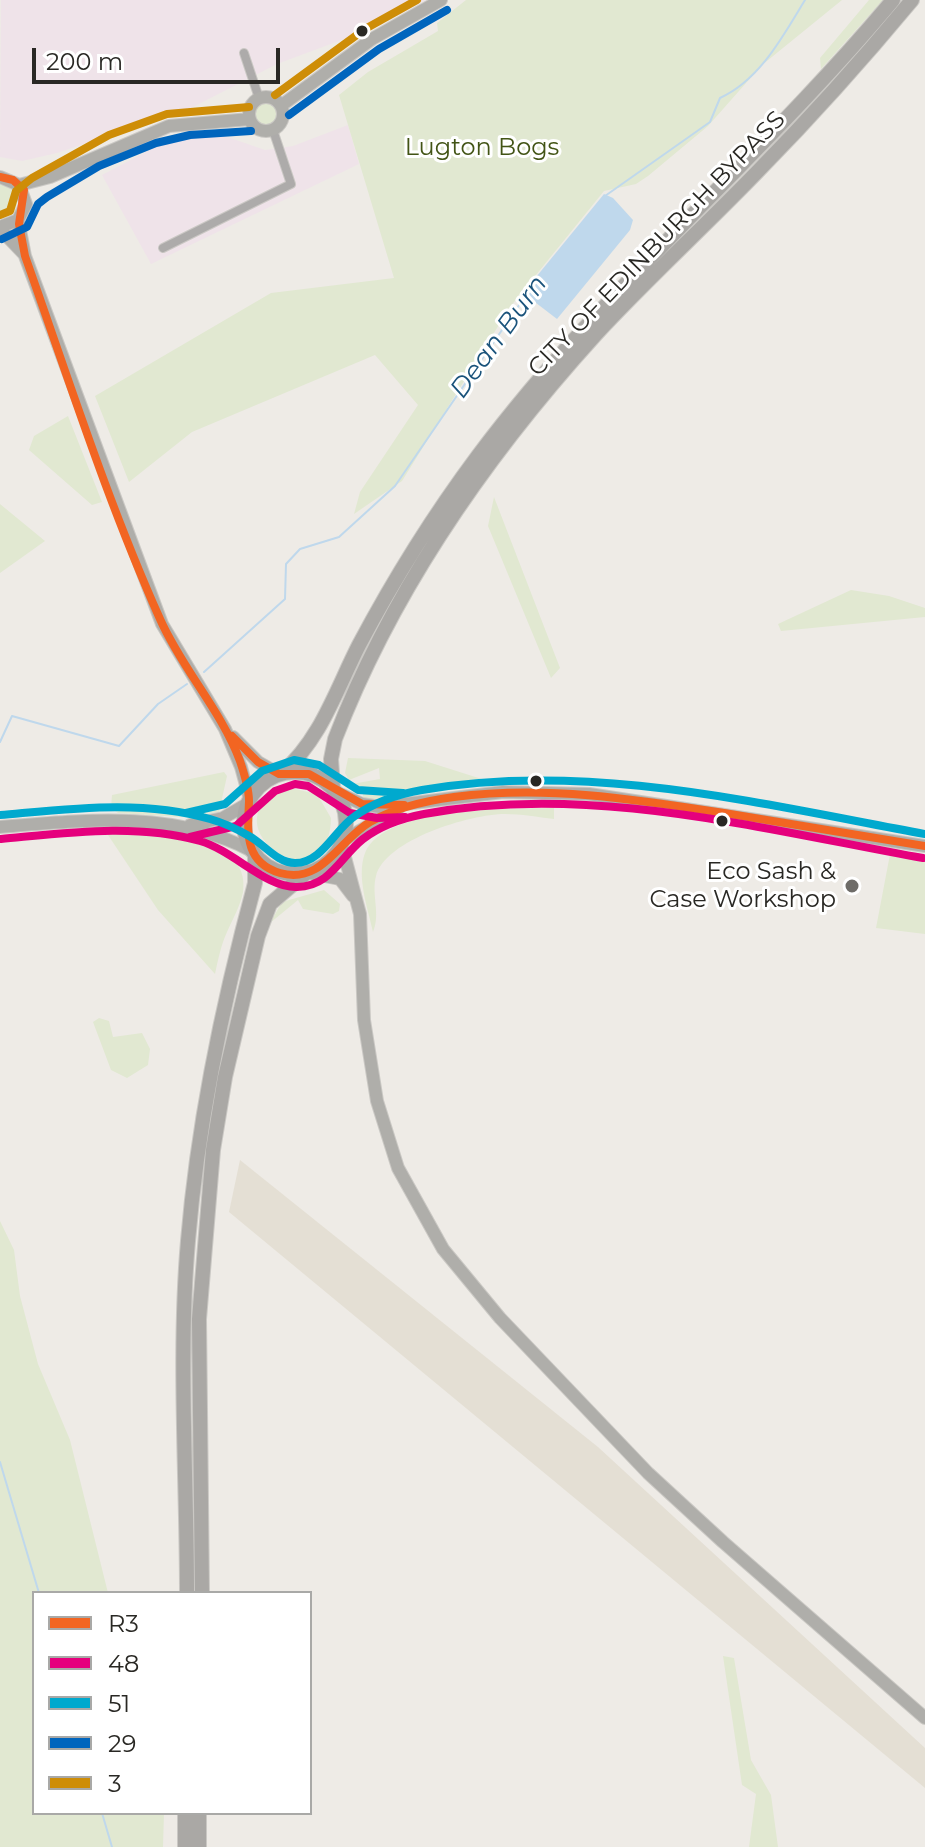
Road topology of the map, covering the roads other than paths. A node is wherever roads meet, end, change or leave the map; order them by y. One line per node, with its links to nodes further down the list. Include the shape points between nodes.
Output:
1 (441, 0): 6 (main road, via 372,39)
2 (893, 0): 18 (highway, CITY OF EDINBURGH BYPASS, via 745,165 602,307 514,409 403,569 314,739)
3 (912, 0): 19 (highway, CITY OF EDINBURGH BYPASS, via 769,160 605,325 491,463 388,623 335,739)
4 (244, 53): 5 (street)
5 (259, 98): 6 (main road, via 274,98); 7 (main road)
6 (282, 105): 8 (main road, via 284,117)
7 (250, 119): 8 (main road, via 262,131); 10 (main road, via 169,126)
8 (273, 130): 15 (street, via 291,184)
9 (0, 177): 11 (main road)
10 (50, 177): 11 (main road); 12 (main road)
11 (19, 185): 12 (main road)
12 (26, 198): 13 (main road)
13 (18, 220): 14 (main road); 16 (main road)
14 (0, 228): 16 (main road)
15 (163, 248)
16 (25, 256): 17 (main road, via 162,624)
17 (225, 729): 18 (main road, via 256,761); 20 (main road)
18 (280, 774): 19 (highway, via 309,774); 20 (highway, via 260,786)
19 (335, 790): 21 (main road, via 362,804); 24 (highway, via 346,811)
20 (248, 802): 22 (main road, via 223,818); 26 (highway, via 244,826)
21 (405, 805): 24 (main road); 25 (main road, via 503,792 589,794)
22 (187, 825): 23 (main road, via 103,821); 26 (main road)
23 (0, 827)
24 (343, 843): 27 (highway, via 330,862); 28 (main road)
25 (925, 846)
26 (254, 853): 27 (highway, via 272,869); 29 (highway, via 255,883 210,1077 188,1242)
27 (307, 873): 28 (main road, via 340,879); 30 (highway, via 270,904 261,926 213,1150 199,1319)
28 (358, 905): 31 (main road, via 364,1020 377,1101 398,1168 443,1249 500,1318 648,1473)
29 (187, 1591)
30 (202, 1591)
31 (925, 1718)
32 (185, 1815): 34 (highway)
33 (199, 1815): 35 (highway)
34 (185, 1847)
35 (199, 1847)

